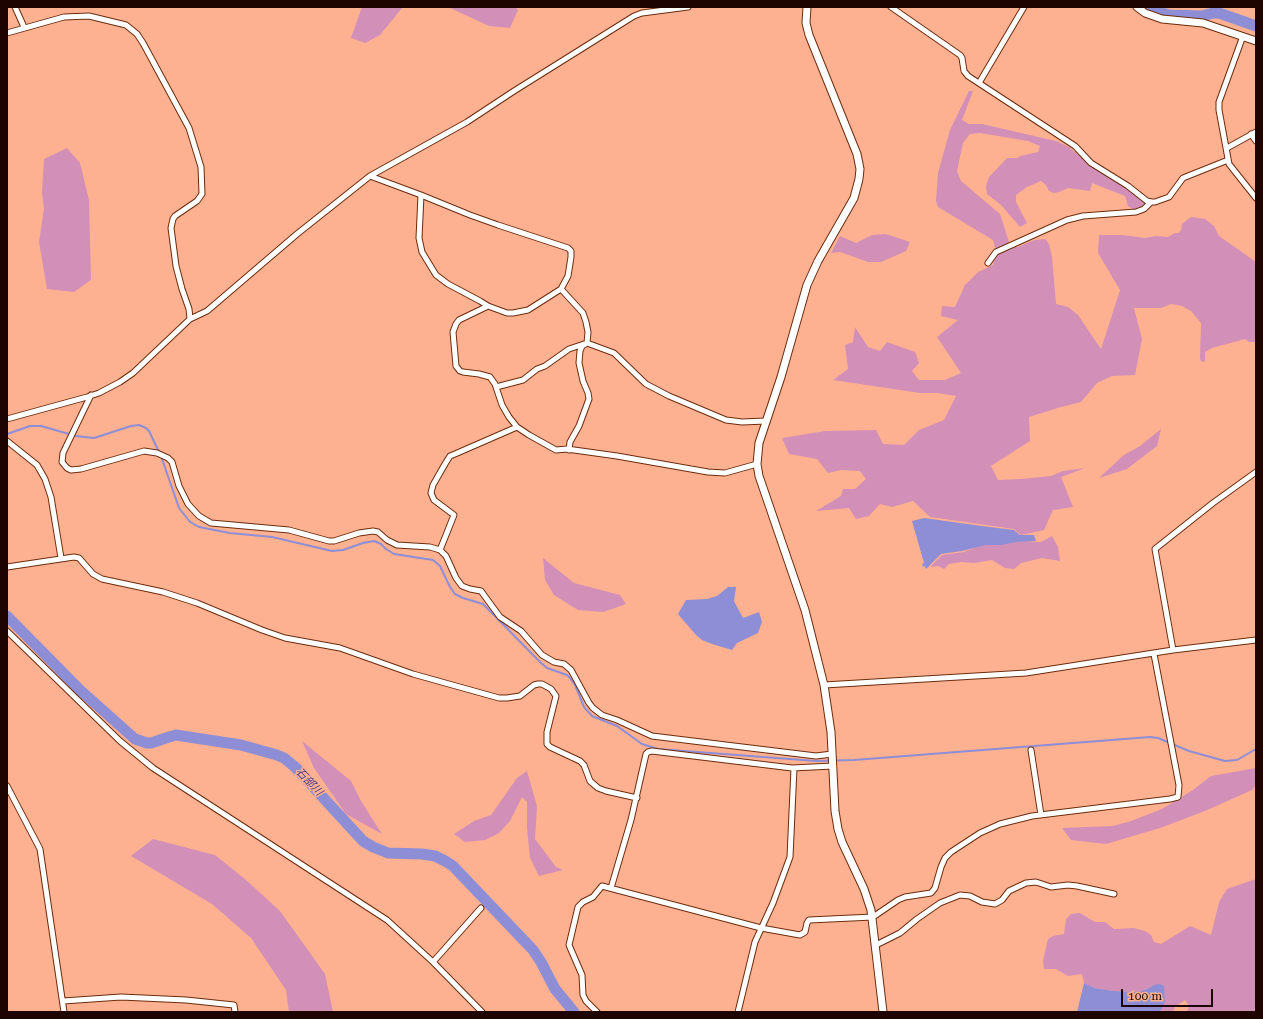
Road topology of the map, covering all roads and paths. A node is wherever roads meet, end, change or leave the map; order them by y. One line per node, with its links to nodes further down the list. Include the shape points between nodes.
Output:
1 (15, 7): 7 (street)
2 (688, 7): 16 (street, via 634,16 467,122)
3 (807, 7): 28 (street, via 806,23 809,34 857,154 860,179 849,209 807,285)
4 (891, 7): 11 (street, via 960,55 965,73)
5 (1024, 7): 11 (street)
6 (1137, 7): 9 (street, via 1162,19 1203,22)
7 (24, 27): 8 (street); 23 (street, via 64,17 89,16 132,29 148,51 189,128 202,167 202,194 197,201 172,219 171,228 176,266)
8 (7, 33)
9 (1243, 36): 10 (street); 14 (street, via 1219,102)
10 (1256, 41)
11 (979, 83): 19 (street, via 1075,146 1091,163)
12 (1254, 133): 13 (street); 14 (street)
13 (1256, 141)
14 (1227, 148): 15 (street)
15 (1228, 160): 18 (street, via 1230,167); 19 (street, via 1183,178 1169,197)
16 (370, 176): 17 (street); 23 (street, via 206,311)
17 (422, 196): 21 (street, via 568,248 572,257 568,276); 22 (street, via 419,238 422,252 436,275)
18 (1256, 198)
19 (1151, 202): 20 (street, via 1136,212 1083,216 1067,220 996,252)
20 (988, 263)
21 (561, 289): 22 (street, via 523,312 507,313); 24 (street, via 583,313)
22 (488, 306): 25 (street, via 459,320 456,324 453,332 455,362 460,371 486,375 493,380)
23 (190, 319): 26 (street, via 127,378)
24 (587, 343): 25 (street, via 569,349 523,380); 28 (street, via 614,353 646,384 669,396 726,420); 31 (street, via 582,346 579,363 589,400 570,442)
25 (496, 387): 29 (street, via 504,409)
26 (91, 396): 27 (street); 34 (street, via 63,453 62,462 71,470 81,470 144,451 157,453 172,462 179,486 188,504 199,516 211,523 289,530 334,541 373,531 397,545)
27 (7, 419)
28 (766, 422): 32 (street, via 759,443)
29 (516, 427): 31 (street, via 556,450); 34 (street, via 450,456 432,485 431,493 434,500 454,515)
30 (7, 441): 35 (street, via 37,465 46,479)
31 (569, 450): 32 (street, via 708,472 725,472)
32 (757, 464): 41 (street, via 805,610)
33 (1256, 472): 39 (street, via 1155,549)
34 (440, 550): 43 (street, via 462,586 482,591 500,617 520,631 542,655 564,664 571,670 589,703 602,715 652,736 816,756)
35 (61, 558): 36 (street); 47 (street, via 79,558 98,577 163,592 197,603 285,638 340,648 413,674 499,698 520,696 534,685 542,684 551,689 556,696 547,732 547,744 580,761 590,781 598,788)
36 (7, 567)
37 (7, 631): 55 (street, via 120,741 153,768 379,914 397,927)
38 (1256, 640): 39 (street)
39 (1173, 650): 40 (street)
40 (1154, 654): 41 (street, via 1026,673); 48 (street, via 1179,785 1178,797)
41 (824, 685): 43 (street)
42 (1031, 750): 48 (street)
43 (832, 754): 44 (street)
44 (833, 766): 45 (street); 52 (street, via 839,834 864,889)
45 (794, 768): 47 (street, via 650,751 646,754); 53 (street, via 790,857)
46 (7, 786): 56 (street, via 40,848)
47 (637, 798): 49 (street)
48 (1041, 815): 52 (street, via 1000,824 970,839 945,858 933,891 898,900)
49 (611, 888): 53 (street); 60 (street, via 602,886 593,897 578,907 569,945 582,975 583,995)
50 (1114, 894): 54 (street, via 1068,885 1051,887 1036,882 1026,883 1010,891 995,904 960,895 940,903 900,933)
51 (481, 908): 55 (street)
52 (873, 917): 53 (street, via 812,920 808,922 805,932 800,935); 54 (street)
53 (762, 928): 61 (street, via 755,942)
54 (876, 945): 62 (street)
55 (433, 962): 59 (street)
56 (63, 1000): 57 (street); 58 (street, via 121,997 186,1000 234,1005)
57 (64, 1012)
58 (235, 1012)
59 (482, 1012)
60 (597, 1012)
61 (738, 1012)
62 (883, 1012)

